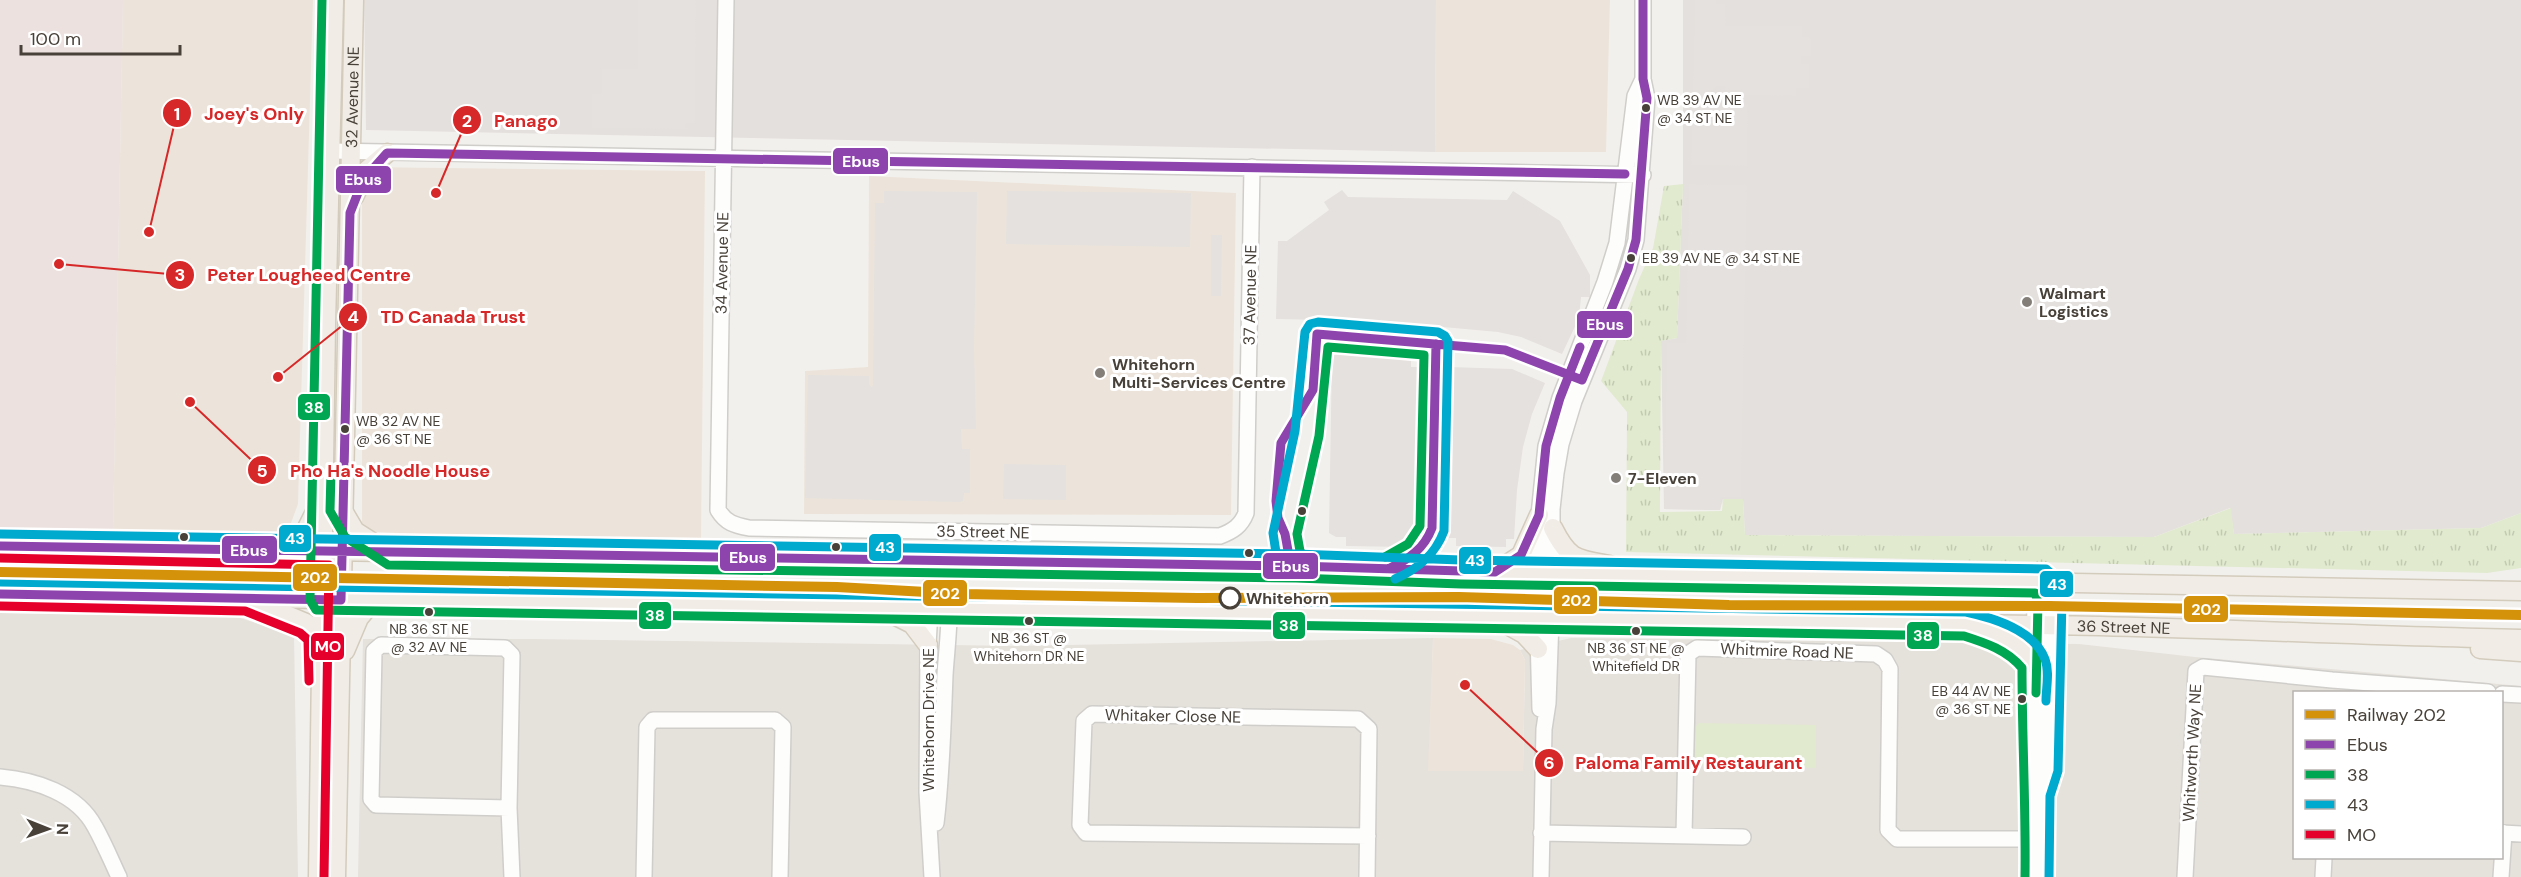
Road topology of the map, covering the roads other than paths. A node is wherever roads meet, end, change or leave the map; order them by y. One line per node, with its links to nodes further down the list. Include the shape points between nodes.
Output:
1 (334, 0): 6 (main road, 32 Avenue NE)
2 (354, 0): 7 (main road, 32 Avenue NE)
3 (726, 0): 9 (street, 34 Avenue NE)
4 (1643, 0): 5 (street)
5 (1643, 79): 11 (street, via 1635,96); 12 (street, via 1647,98)
6 (330, 151): 7 (street); 14 (main road, 32 Avenue NE)
7 (352, 152): 8 (street); 13 (main road, 32 Avenue NE)
8 (387, 153): 9 (street); 13 (main road, via 367,170)
9 (724, 157): 10 (street); 17 (street, 34 Avenue NE, via 718,510)
10 (1252, 167): 11 (street); 18 (street, 37 Avenue NE, via 1246,513)
11 (1625, 174): 12 (street); 16 (street, via 1617,243 1546,446)
12 (1643, 174): 16 (street, via 1636,240 1628,269 1582,380 1561,444)
13 (350, 213): 15 (main road, 32 Avenue NE)
14 (324, 494): 20 (main road, via 301,540); 21 (main road, 32 Avenue NE)
15 (342, 509): 21 (main road, 32 Avenue NE); 22 (main road, via 355,531)
16 (1546, 521): 24 (main road, via 1521,555); 25 (street); 26 (main road, via 1569,555)
17 (728, 523): 18 (street, 35 Street NE, via 748,528 1220,536)
18 (1237, 527)
19 (0, 546): 20 (main road)
20 (287, 552): 21 (main road)
21 (332, 553): 22 (main road); 33 (main road, 32 Avenue NE); 34 (main road, 32 Avenue NE)
22 (389, 553): 23 (main road)
23 (942, 561): 24 (main road); 37 (street, Whitehorn Drive NE, via 932,576)
24 (1495, 572): 25 (main road)
25 (1546, 573): 26 (main road); 39 (street)
26 (1640, 575): 28 (main road)
27 (2521, 579): 29 (main road)
28 (2043, 581): 29 (main road); 41 (street, via 2036,600)
29 (2468, 590): 30 (main road)
30 (2521, 591)
31 (0, 594): 32 (main road, 36 Street NE)
32 (248, 599): 33 (main road, 36 Street NE); 43 (main road, via 306,623)
33 (322, 600): 34 (main road, 36 Street NE); 43 (main road, 32 Avenue NE)
34 (341, 600): 35 (main road, 36 Street NE); 49 (main road, 32 Avenue NE)
35 (373, 601): 36 (main road, 36 Street NE); 49 (main road, via 356,624)
36 (884, 610): 37 (main road, 36 Street NE); 45 (main road, via 912,624)
37 (938, 610): 38 (main road, 36 Street NE); 45 (street, Whitehorn Drive NE); 65 (street, Whitehorn Drive NE, via 940,793)
38 (1491, 616): 39 (main road, 36 Street NE); 46 (main road, via 1524,634)
39 (1545, 617): 40 (main road, 36 Street NE); 46 (street); 54 (street, via 1548,703)
40 (1966, 624): 41 (main road, 36 Street NE); 48 (main road, via 2007,638)
41 (2042, 625): 42 (main road, 36 Street NE); 48 (street); 56 (street, via 2046,771)
42 (2381, 637): 44 (main road, 36 Street NE); 47 (main road, via 2410,644)
43 (321, 639): 68 (main road, 32 Avenue NE)
44 (2521, 639)
45 (928, 645): 65 (street, Whitehorn Drive NE, via 927,792)
46 (1538, 650): 54 (street, via 1538,702)
47 (2521, 652)
48 (2034, 664): 56 (street, via 2034,773)
49 (340, 668): 68 (main road, 32 Avenue NE)
50 (2332, 686): 51 (street, Whitworth Way NE); 77 (street, Whitworth Way NE, via 2203,667 2196,671)
51 (2443, 691)
52 (2503, 694): 53 (street)
53 (2521, 695)
54 (1544, 729): 59 (street)
55 (0, 777): 69 (street, via 41,784 81,808 94,825)
56 (2038, 794): 64 (street)
57 (509, 808): 57 (street, via 376,806 370,799 374,651 381,645 505,648 512,655); 70 (street)
58 (2503, 833): 61 (street)
59 (1541, 834): 60 (street); 75 (street)
60 (1683, 834): 63 (street); 64 (street, Whitmire Road NE, via 1688,654 1697,648 1876,654 1890,669 1888,830 1897,839)
61 (2521, 834)
62 (1368, 836): 62 (street, Whitaker Close NE, via 1369,729 1358,719 1092,714 1084,721 1080,825 1086,833); 74 (street, Whitaker Close NE)
63 (1743, 837)
64 (2037, 839): 76 (street)
65 (932, 853): 73 (street, Whitehorn Drive NE)
66 (2324, 859): 78 (street)
67 (2501, 859): 79 (street)
68 (322, 876)
69 (119, 877)
70 (512, 877)
71 (644, 877): 72 (street, via 647,727 653,720 776,720 783,728)
72 (780, 877)
73 (932, 877)
74 (1367, 877)
75 (1541, 877)
76 (2037, 877)
77 (2185, 877)
78 (2323, 877)
79 (2500, 877)

